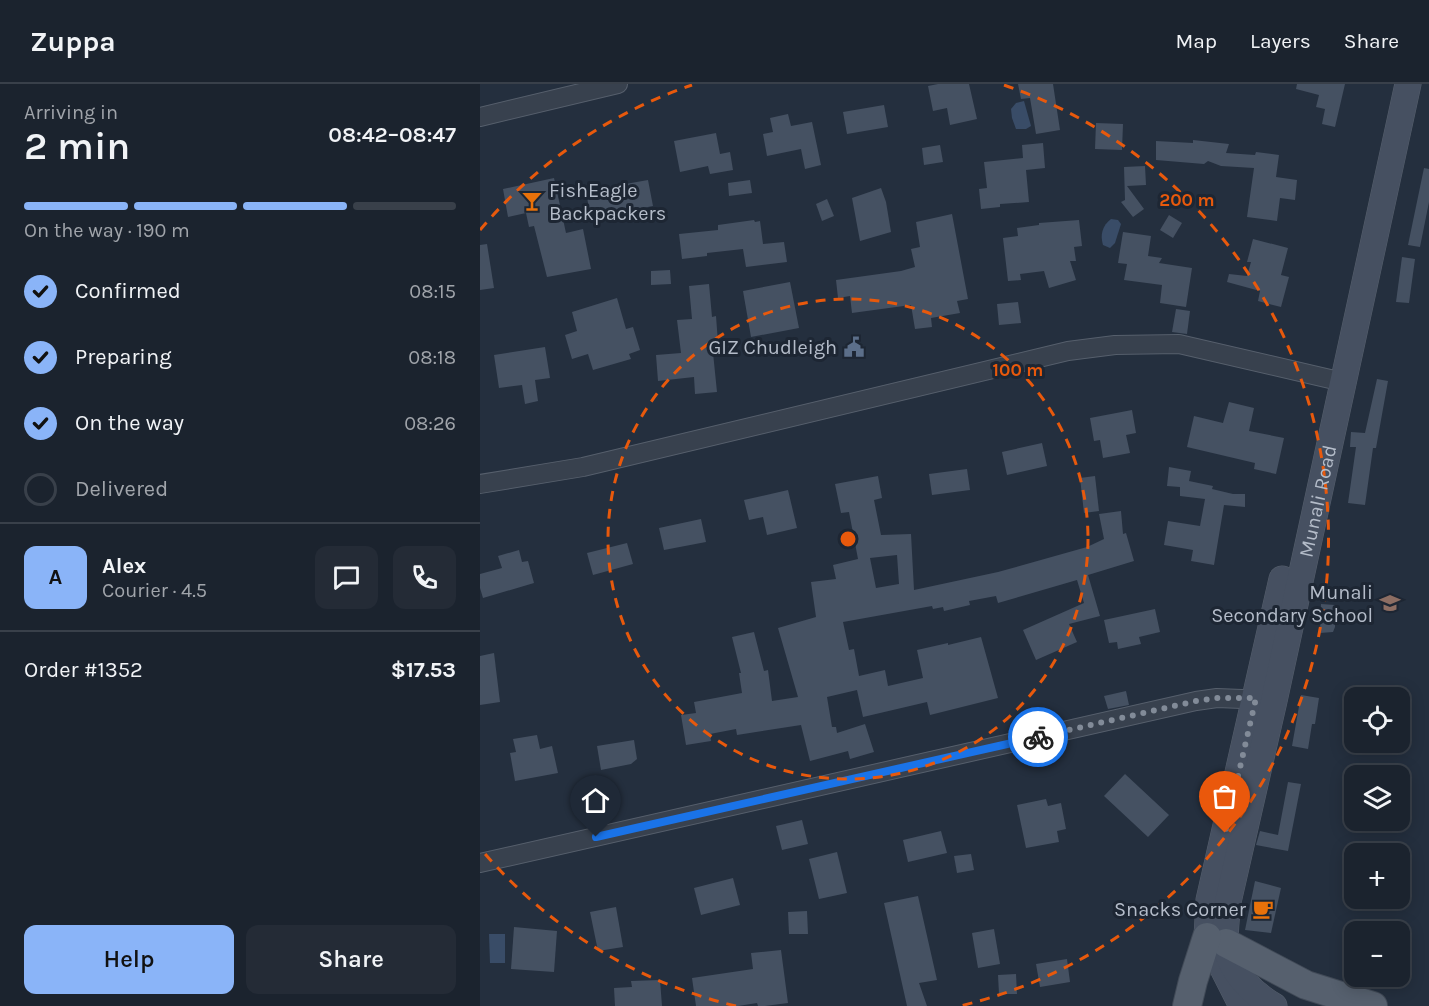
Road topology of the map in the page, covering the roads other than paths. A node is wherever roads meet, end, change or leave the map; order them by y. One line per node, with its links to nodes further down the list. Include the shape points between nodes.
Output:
1 (618, 84): 4 (street)
2 (1390, 84): 6 (main road, Munali Road)
3 (1408, 84): 6 (main road, Munali Road)
4 (560, 91): 5 (street)
5 (480, 117)
6 (1335, 380): 7 (street, via 1179,344 1115,345 1068,351 583,467); 8 (main road, Munali Road)
7 (480, 484)
8 (1265, 699): 9 (street, via 1196,701); 10 (main road, Munali Road, via 1228,902)
9 (480, 863)
10 (1214, 936): 11 (main road, via 1193,981); 12 (main road, Munali Road); 13 (main road, Munali Road, via 1257,996); 14 (main road, via 1306,985)
11 (1187, 1006)
12 (1242, 1006)
13 (1274, 1006)
14 (1373, 1006)

